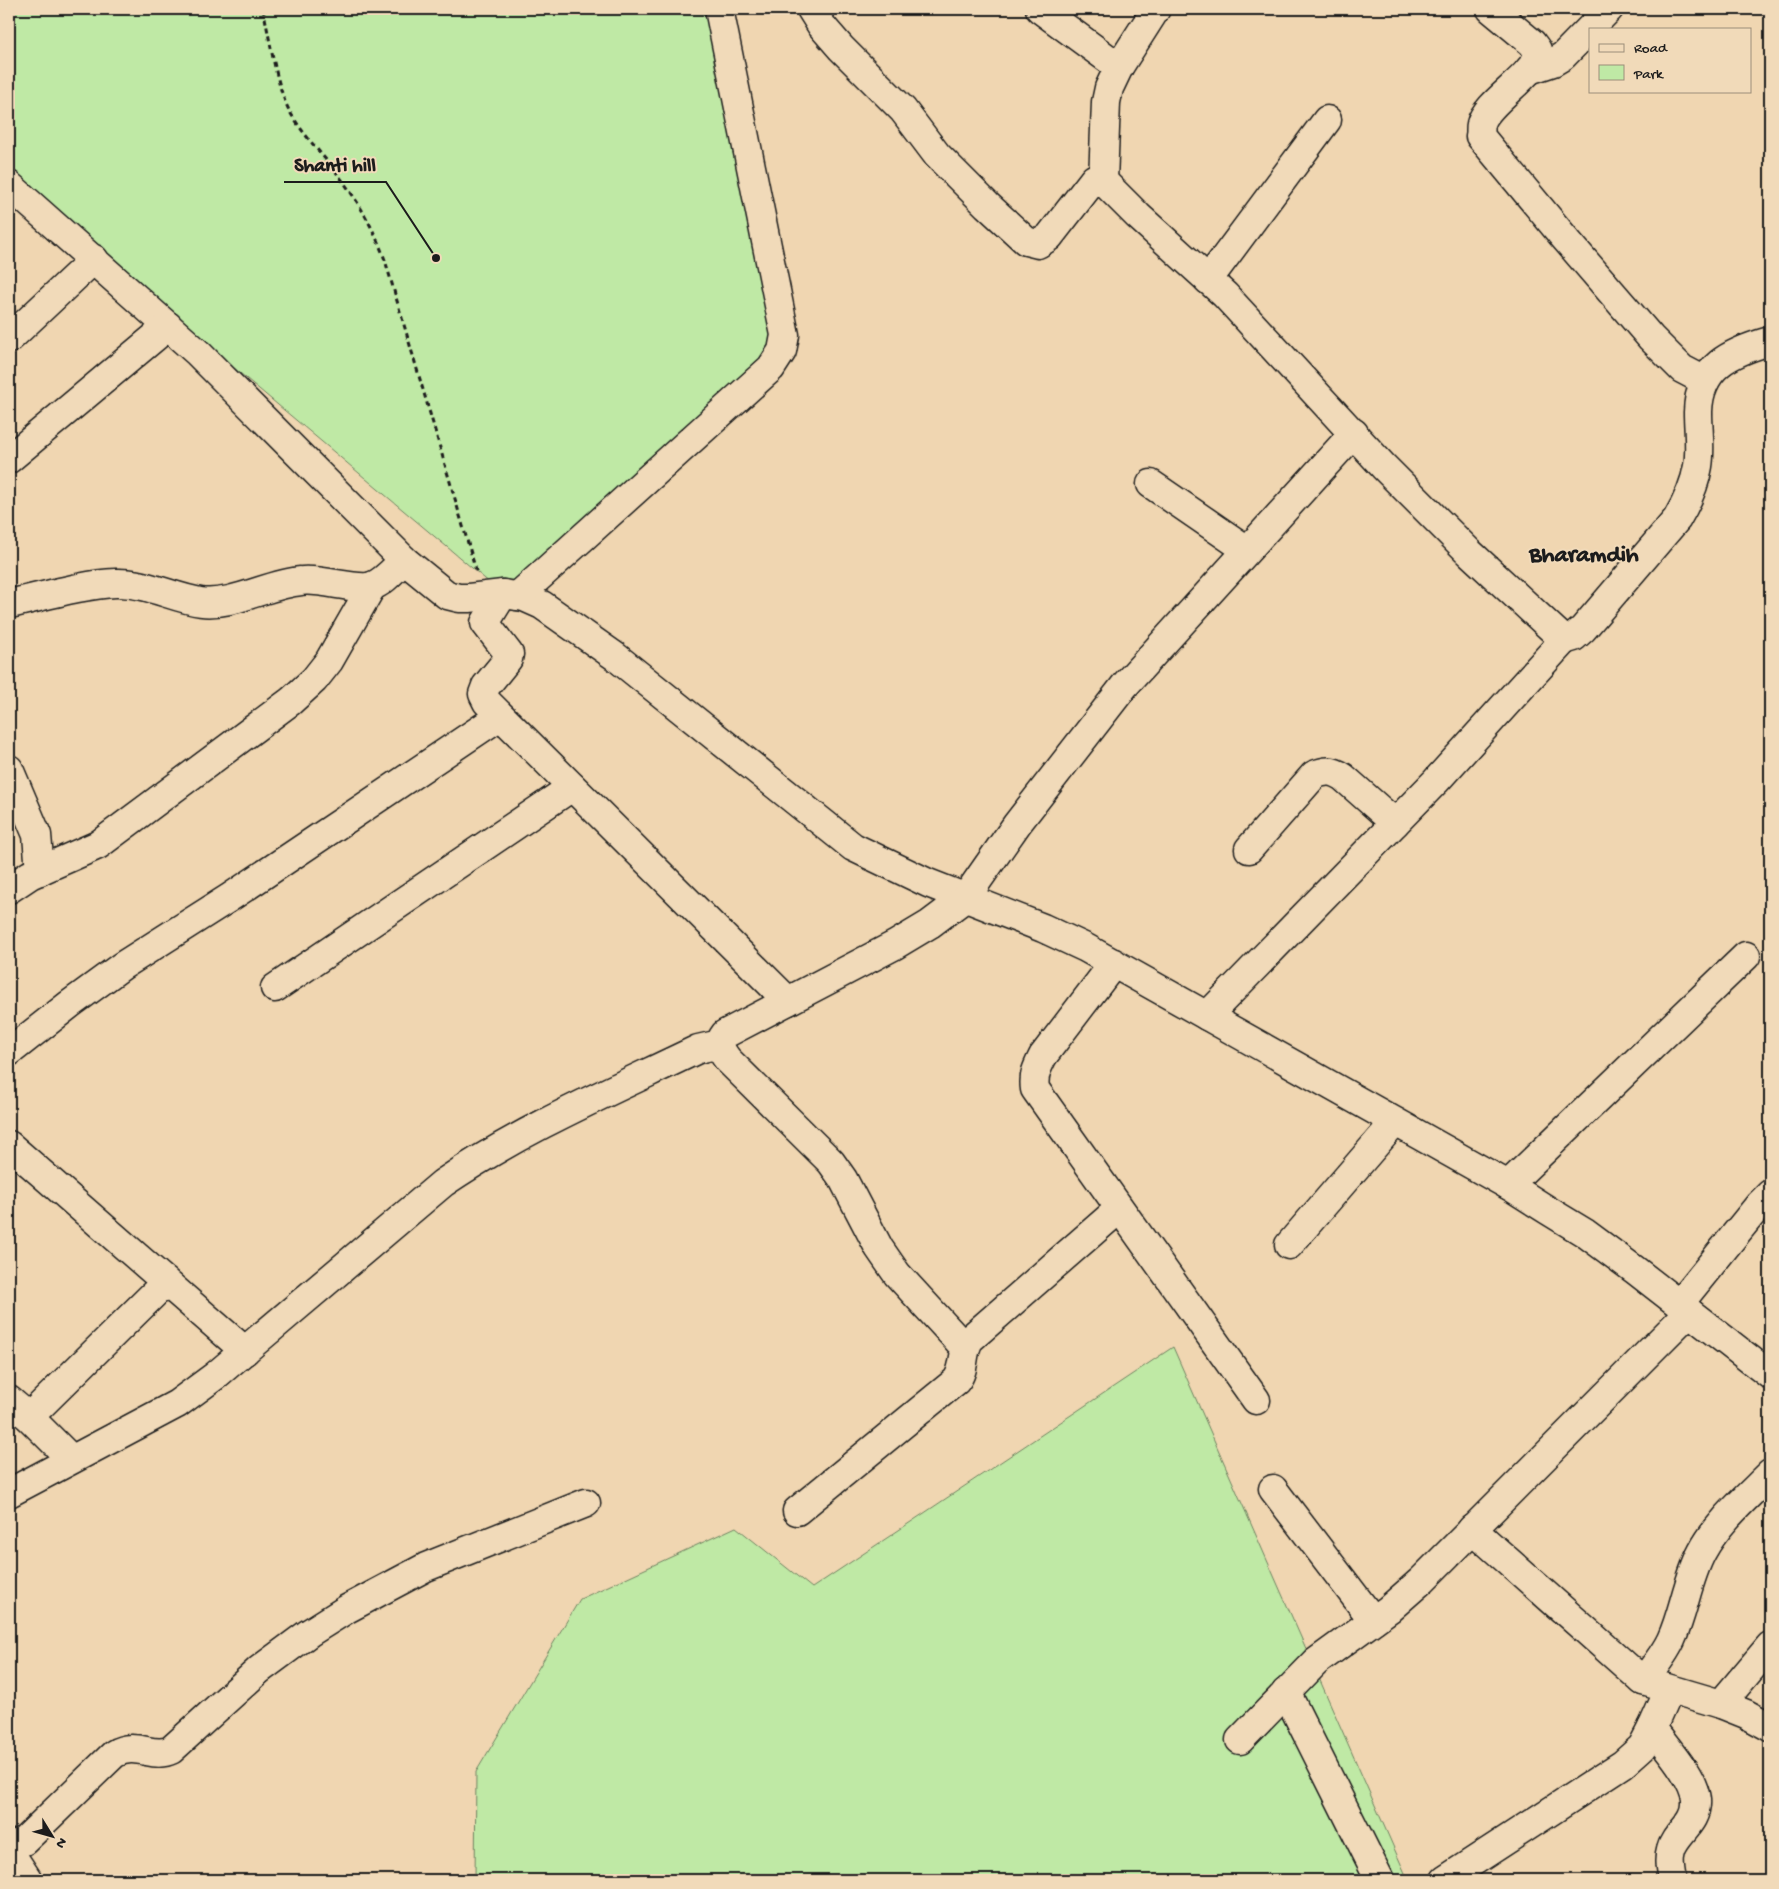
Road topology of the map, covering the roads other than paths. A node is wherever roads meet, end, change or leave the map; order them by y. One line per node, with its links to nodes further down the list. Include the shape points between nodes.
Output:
1 (718, 9): 26 (street, via 785,335 782,351 770,368)
2 (811, 9): 12 (street, via 841,48 903,110 937,155 1026,241 1038,244 1049,237 1094,180)
3 (1040, 9): 9 (street)
4 (1156, 9): 9 (street)
5 (1490, 9): 10 (street, via 1532,43 1537,51 1536,60)
6 (1609, 9): 7 (street)
7 (1590, 28)
8 (1589, 29): 10 (street, via 1563,56)
9 (1119, 67): 12 (street, via 1106,102)
10 (1529, 70): 19 (street, via 1490,108 1481,123 1480,136 1651,338 1682,369)
11 (1326, 120): 15 (street)
12 (1103, 181): 15 (street)
13 (9, 185): 14 (street)
14 (94, 259): 16 (street); 17 (street)
15 (1208, 280): 20 (street)
16 (168, 326): 21 (street); 24 (street)
17 (9, 339)
18 (1770, 341): 19 (street, via 1723,359)
19 (1705, 381): 28 (street, via 1699,396 1699,464 1695,482 1677,519 1596,614 1574,637)
20 (1354, 433): 23 (street); 28 (street, via 1470,553)
21 (9, 459)
22 (1151, 484): 23 (street)
23 (1247, 550): 36 (street, via 1125,684 1017,824)
24 (404, 560): 25 (street); 26 (street, via 447,595 459,598)
25 (372, 586): 27 (street, via 302,580 213,602 118,583); 34 (street, via 329,661 291,701 98,845)
26 (501, 595): 29 (street, via 484,623 509,654 483,694); 36 (street, via 542,605 557,614 616,657 853,846 928,883)
27 (9, 604)
28 (1564, 640): 32 (street)
29 (500, 716): 31 (street); 43 (street, via 122,966)
30 (9, 769): 34 (street, via 38,835)
31 (572, 787): 39 (street); 40 (street)
32 (1395, 823): 33 (street, via 1343,777 1324,770 1314,775); 41 (street)
33 (1249, 849)
34 (40, 871): 35 (street)
35 (9, 889)
36 (966, 897): 38 (street, via 1043,928); 40 (street, via 895,945)
37 (1746, 956): 46 (street)
38 (1114, 963): 41 (street); 48 (street, via 1043,1056 1033,1078 1034,1089)
39 (275, 988)
40 (788, 1001): 42 (street, via 725,1034)
41 (1207, 1016): 44 (street)
42 (720, 1044): 52 (street, via 728,1060 831,1162 897,1274); 53 (street, via 698,1049 518,1136 471,1164)
43 (9, 1052)
44 (1395, 1122): 46 (street); 49 (street)
45 (9, 1145): 50 (street)
46 (1508, 1185): 51 (street, via 1585,1233)
47 (1770, 1194): 51 (street)
48 (1119, 1209): 52 (street, via 976,1334); 56 (street)
49 (1289, 1245)
50 (166, 1282): 53 (street); 57 (street)
51 (1684, 1308): 54 (street); 64 (street)
52 (965, 1348): 63 (street, via 961,1373 956,1381)
53 (245, 1351): 58 (street, via 177,1404)
54 (1770, 1374)
55 (9, 1400): 57 (street)
56 (1256, 1400)
57 (29, 1417): 58 (street)
58 (71, 1459): 61 (street)
59 (1770, 1474): 67 (street, via 1711,1536 1693,1574 1671,1639)
60 (1273, 1489): 65 (street)
61 (9, 1493)
62 (586, 1503): 74 (street, via 426,1567 347,1609 259,1670 172,1750 161,1753 137,1748 114,1754 24,1842)
63 (796, 1511)
64 (1472, 1529): 65 (street, via 1422,1580); 67 (street)
65 (1373, 1620): 69 (street, via 1328,1653)
66 (1770, 1646): 70 (street)
67 (1643, 1682): 68 (street)
68 (1670, 1690): 70 (street); 72 (street)
69 (1286, 1692): 73 (street); 77 (street)
70 (1722, 1704): 71 (street)
71 (1770, 1727)
72 (1652, 1728): 78 (street, via 1642,1747 1623,1764); 79 (street, via 1691,1782 1696,1800 1693,1817 1671,1849 1669,1866)
73 (1240, 1740)
74 (9, 1847)
75 (9, 1851): 76 (street)
76 (28, 1880)
77 (1380, 1880)
78 (1445, 1880)
79 (1672, 1880)

